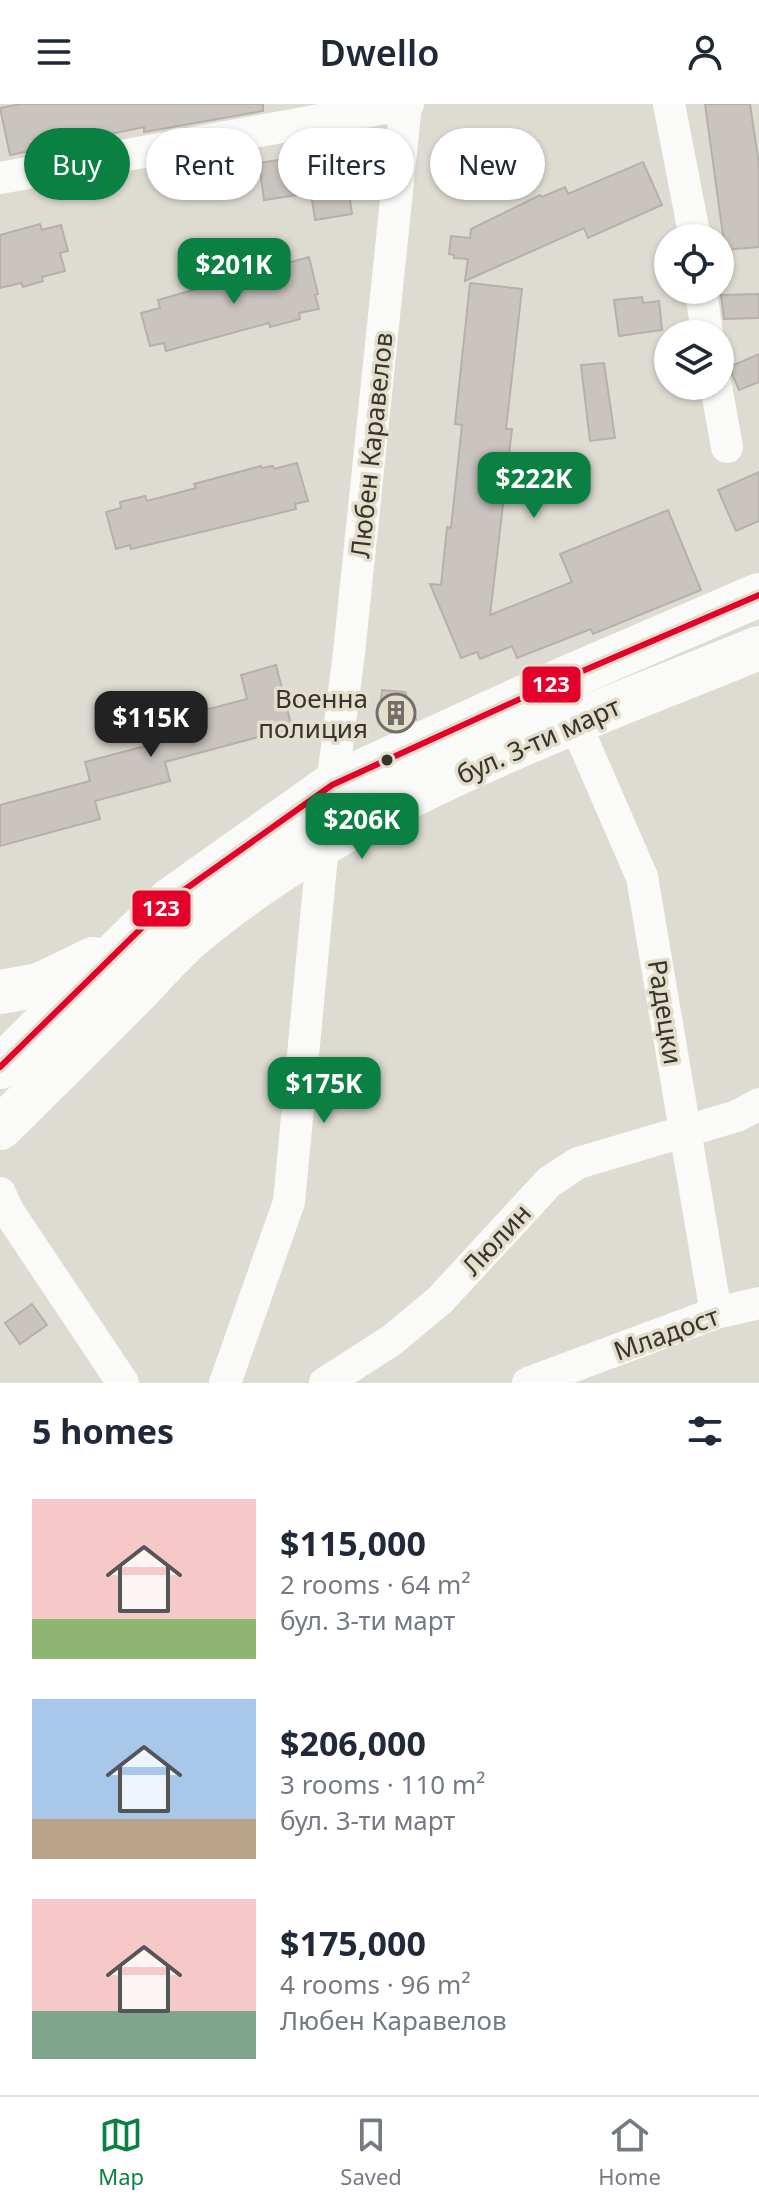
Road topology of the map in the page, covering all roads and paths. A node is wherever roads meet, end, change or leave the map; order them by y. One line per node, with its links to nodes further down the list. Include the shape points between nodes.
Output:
1 (407, 104): 3 (street); 10 (street, Любен Каравелов)
2 (669, 104): 4 (street)
3 (0, 178)
4 (692, 224)
5 (719, 400): 6 (street)
6 (727, 447)
7 (759, 595): 10 (main road)
8 (759, 648): 9 (main road, бул. 3-ти март)
9 (575, 723): 11 (main road, бул. 3-ти март, via 379,813); 17 (street, Радецки, via 642,877)
10 (332, 785): 12 (main road, via 170,900)
11 (323, 845): 16 (main road, бул. 3-ти март, via 192,936); 22 (street, via 289,1202)
12 (127, 942): 13 (main road, via 39,985); 14 (main road)
13 (0, 992)
14 (0, 1067)
15 (759, 1104): 17 (street, Люлин)
16 (0, 1128)
17 (685, 1133): 20 (street, Радецки); 23 (street, Люлин, via 578,1163 549,1182 440,1300 392,1340)
18 (0, 1193): 21 (street)
19 (759, 1303): 20 (street, Младост)
20 (716, 1313): 24 (street, Младост)
21 (123, 1383)
22 (226, 1383)
23 (325, 1383)
24 (528, 1383)

